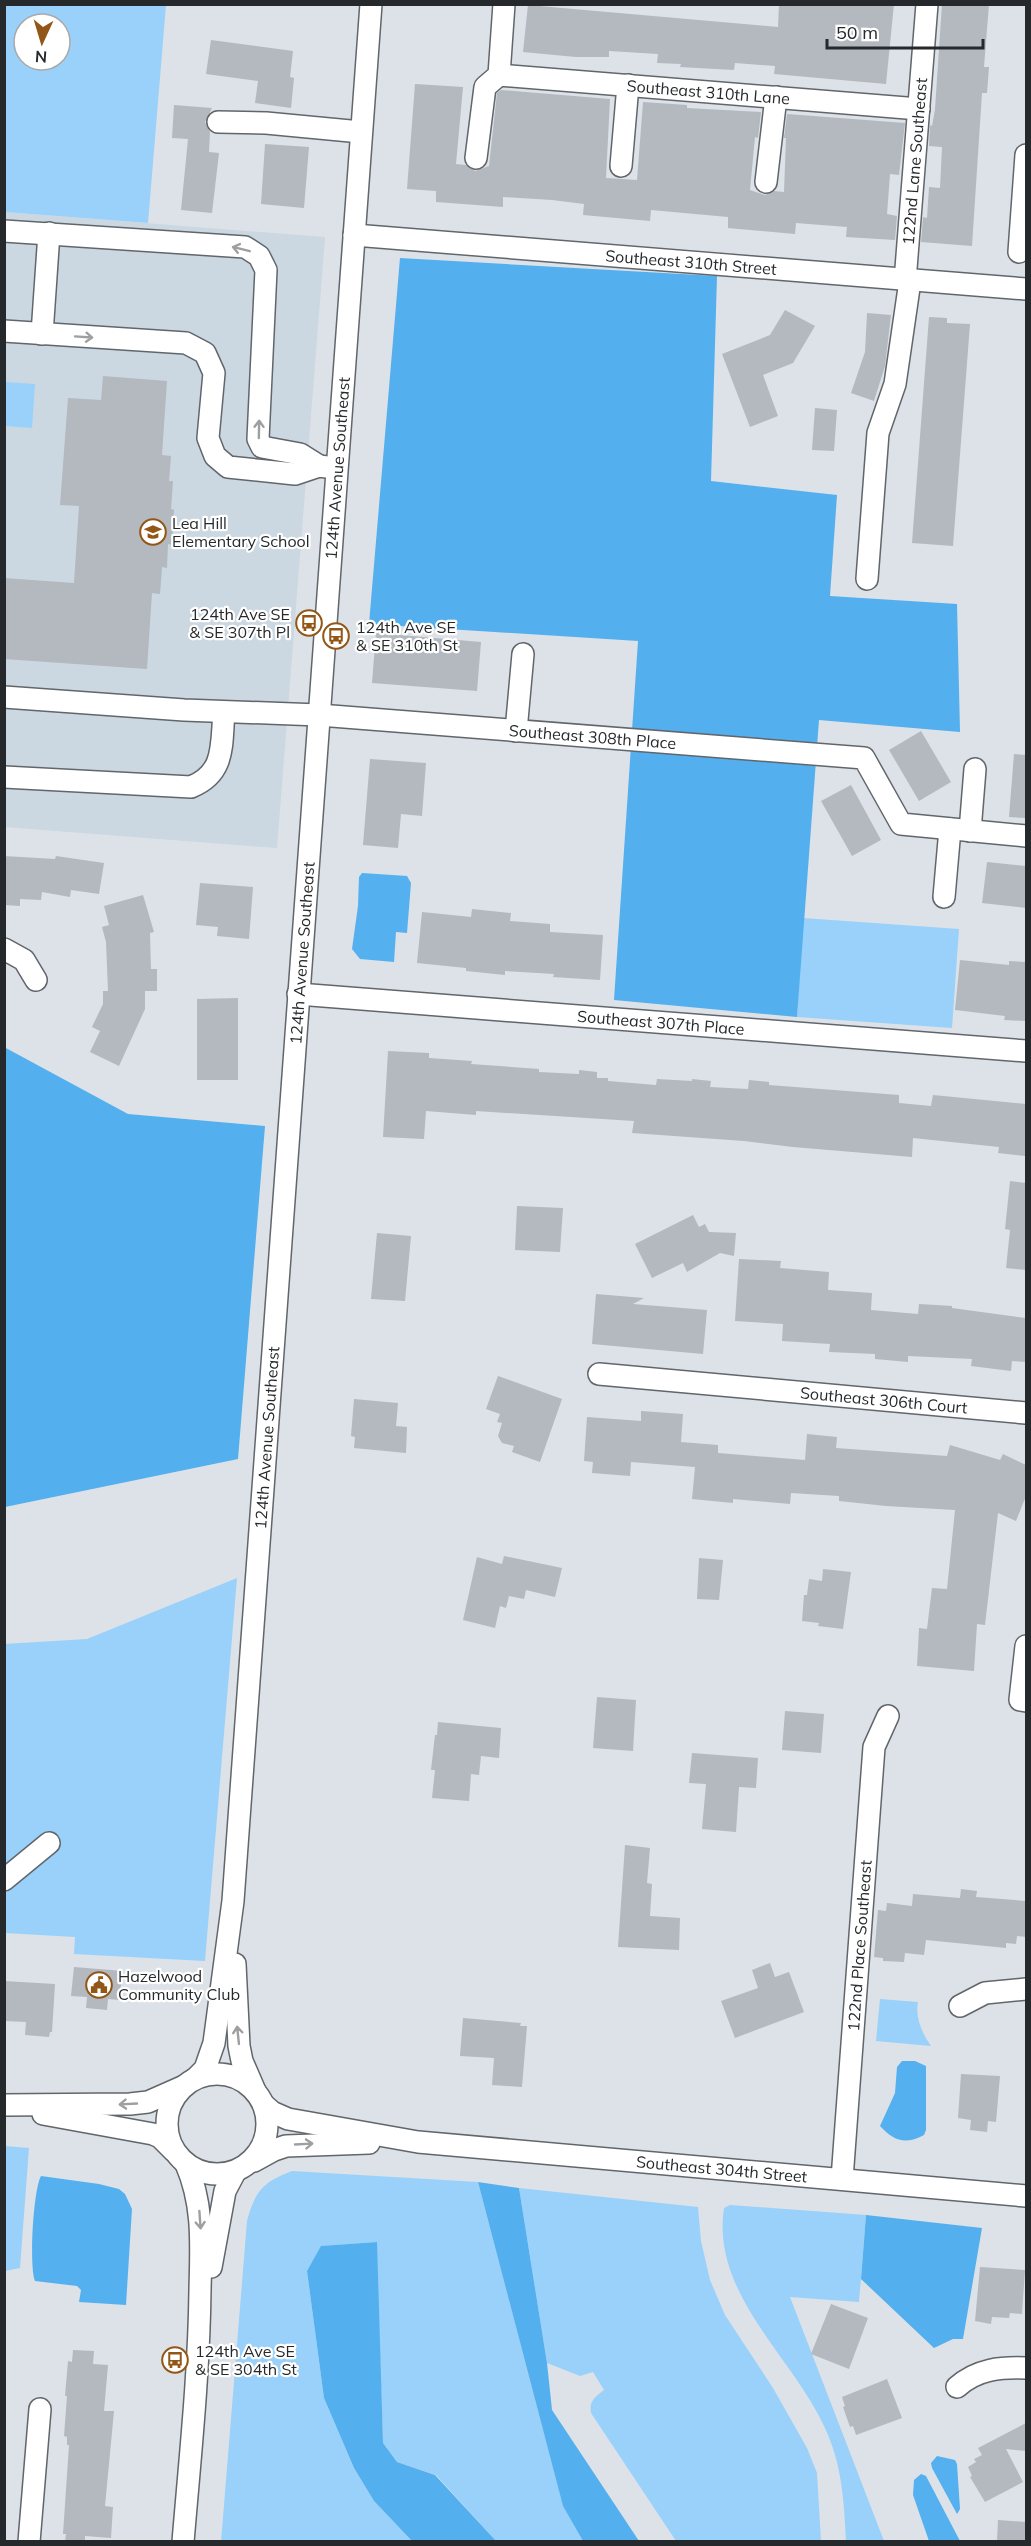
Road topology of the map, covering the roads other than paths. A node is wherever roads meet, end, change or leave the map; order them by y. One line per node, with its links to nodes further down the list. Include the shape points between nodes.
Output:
1 (371, 4): 9 (street, 124th Avenue Southeast)
2 (504, 4): 4 (street)
3 (927, 4): 7 (street, 122nd Lane Southeast)
4 (499, 75): 5 (street, Southeast 310th Lane); 11 (street, via 485,87)
5 (628, 85): 6 (street, Southeast 310th Lane); 12 (street)
6 (776, 97): 7 (street, Southeast 310th Lane); 13 (street)
7 (919, 109): 18 (street, 122nd Lane Southeast)
8 (218, 122): 9 (street)
9 (361, 132): 16 (street, 124th Avenue Southeast)
10 (1026, 155): 17 (street)
11 (476, 158)
12 (621, 166)
13 (766, 182)
14 (4, 231): 15 (street)
15 (49, 233): 21 (street); 22 (street, one-way to 15, via 300,454 262,447 258,439 266,270 259,256 245,248)
16 (354, 234): 18 (street, Southeast 310th Street); 22 (street, 124th Avenue Southeast)
17 (1019, 252)
18 (907, 281): 19 (street, Southeast 310th Street); 23 (street, 122nd Lane Southeast, via 895,384 878,433)
19 (1026, 289)
20 (4, 331): 21 (street)
21 (42, 334): 22 (street, one-way to 22, via 186,344 205,353 214,373 208,438 215,456 228,467 295,474)
22 (328, 467): 27 (street, 124th Avenue Southeast)
23 (867, 579)
24 (523, 654): 28 (street)
25 (4, 697): 26 (street, Southeast 308th Place)
26 (224, 712): 27 (street, Southeast 308th Place); 30 (street, via 217,767 191,787)
27 (319, 715): 28 (street, Southeast 308th Place); 36 (street, 124th Avenue Southeast)
28 (516, 731): 31 (street, Southeast 308th Place, via 864,758 901,824)
29 (975, 768): 31 (street)
30 (4, 777)
31 (960, 830): 32 (street); 33 (street)
32 (1026, 836)
33 (944, 897)
34 (4, 949): 35 (street, via 24,960)
35 (36, 980)
36 (297, 994): 37 (street, Southeast 307th Place); 45 (street, 124th Avenue Southeast)
37 (1026, 1051)
38 (598, 1374): 39 (street, Southeast 306th Court)
39 (1026, 1413)
40 (1026, 1646): 41 (street)
41 (1023, 1701)
42 (888, 1716): 54 (street, 122nd Place Southeast, via 874,1747)
43 (49, 1843): 44 (street)
44 (4, 1880)
45 (233, 1901): 48 (street, 124th Avenue Southeast, via 214,2043 205,2069); 49 (street, 124th Avenue Southeast, one-way to 45, via 242,2061 238,2036)
46 (1026, 1989): 47 (street, via 985,1993)
47 (960, 2006)
48 (190, 2083): 49 (street, via 212,2074 228,2075 243,2081); 50 (street, one-way to 50, via 148,2102); 52 (street, via 172,2101 167,2117 168,2135)
49 (260, 2098): 51 (street, Southeast 304th Street, via 272,2112 288,2119); 53 (street, via 268,2120 267,2136 261,2151)
50 (4, 2106): 52 (street, via 153,2134)
51 (418, 2142): 53 (street, Southeast 304th Street, one-way to 51, via 286,2146); 54 (street, Southeast 304th Street)
52 (180, 2157): 53 (street, via 201,2172 218,2175); 56 (street, one-way to 56, via 195,2185 201,2223)
53 (242, 2167): 56 (street, via 225,2191)
54 (842, 2179): 55 (street, Southeast 304th Street)
55 (1026, 2196)
56 (200, 2336): 61 (street)
57 (1026, 2368): 58 (street, via 981,2372)
58 (957, 2387)
59 (40, 2409): 60 (street)
60 (29, 2541)
61 (183, 2541)

